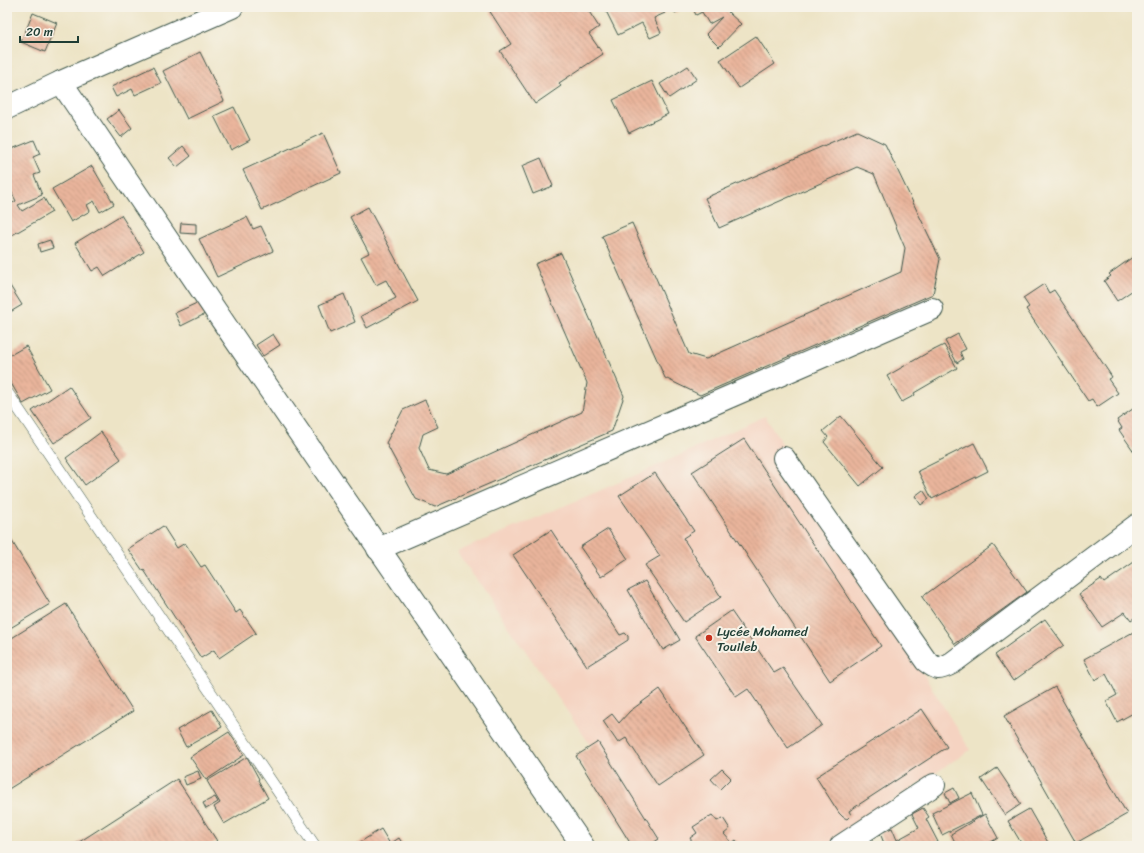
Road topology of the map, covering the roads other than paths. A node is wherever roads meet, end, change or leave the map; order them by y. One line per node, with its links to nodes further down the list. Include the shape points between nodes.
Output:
1 (232, 7): 2 (street)
2 (60, 82): 3 (street); 8 (street)
3 (7, 108)
4 (932, 309): 8 (street)
5 (7, 392): 10 (lane)
6 (784, 458): 7 (street, via 926,661 934,668 942,668 952,663)
7 (1137, 525)
8 (378, 550): 11 (street)
9 (934, 785): 12 (street)
10 (315, 846)
11 (583, 846)
12 (842, 846)

